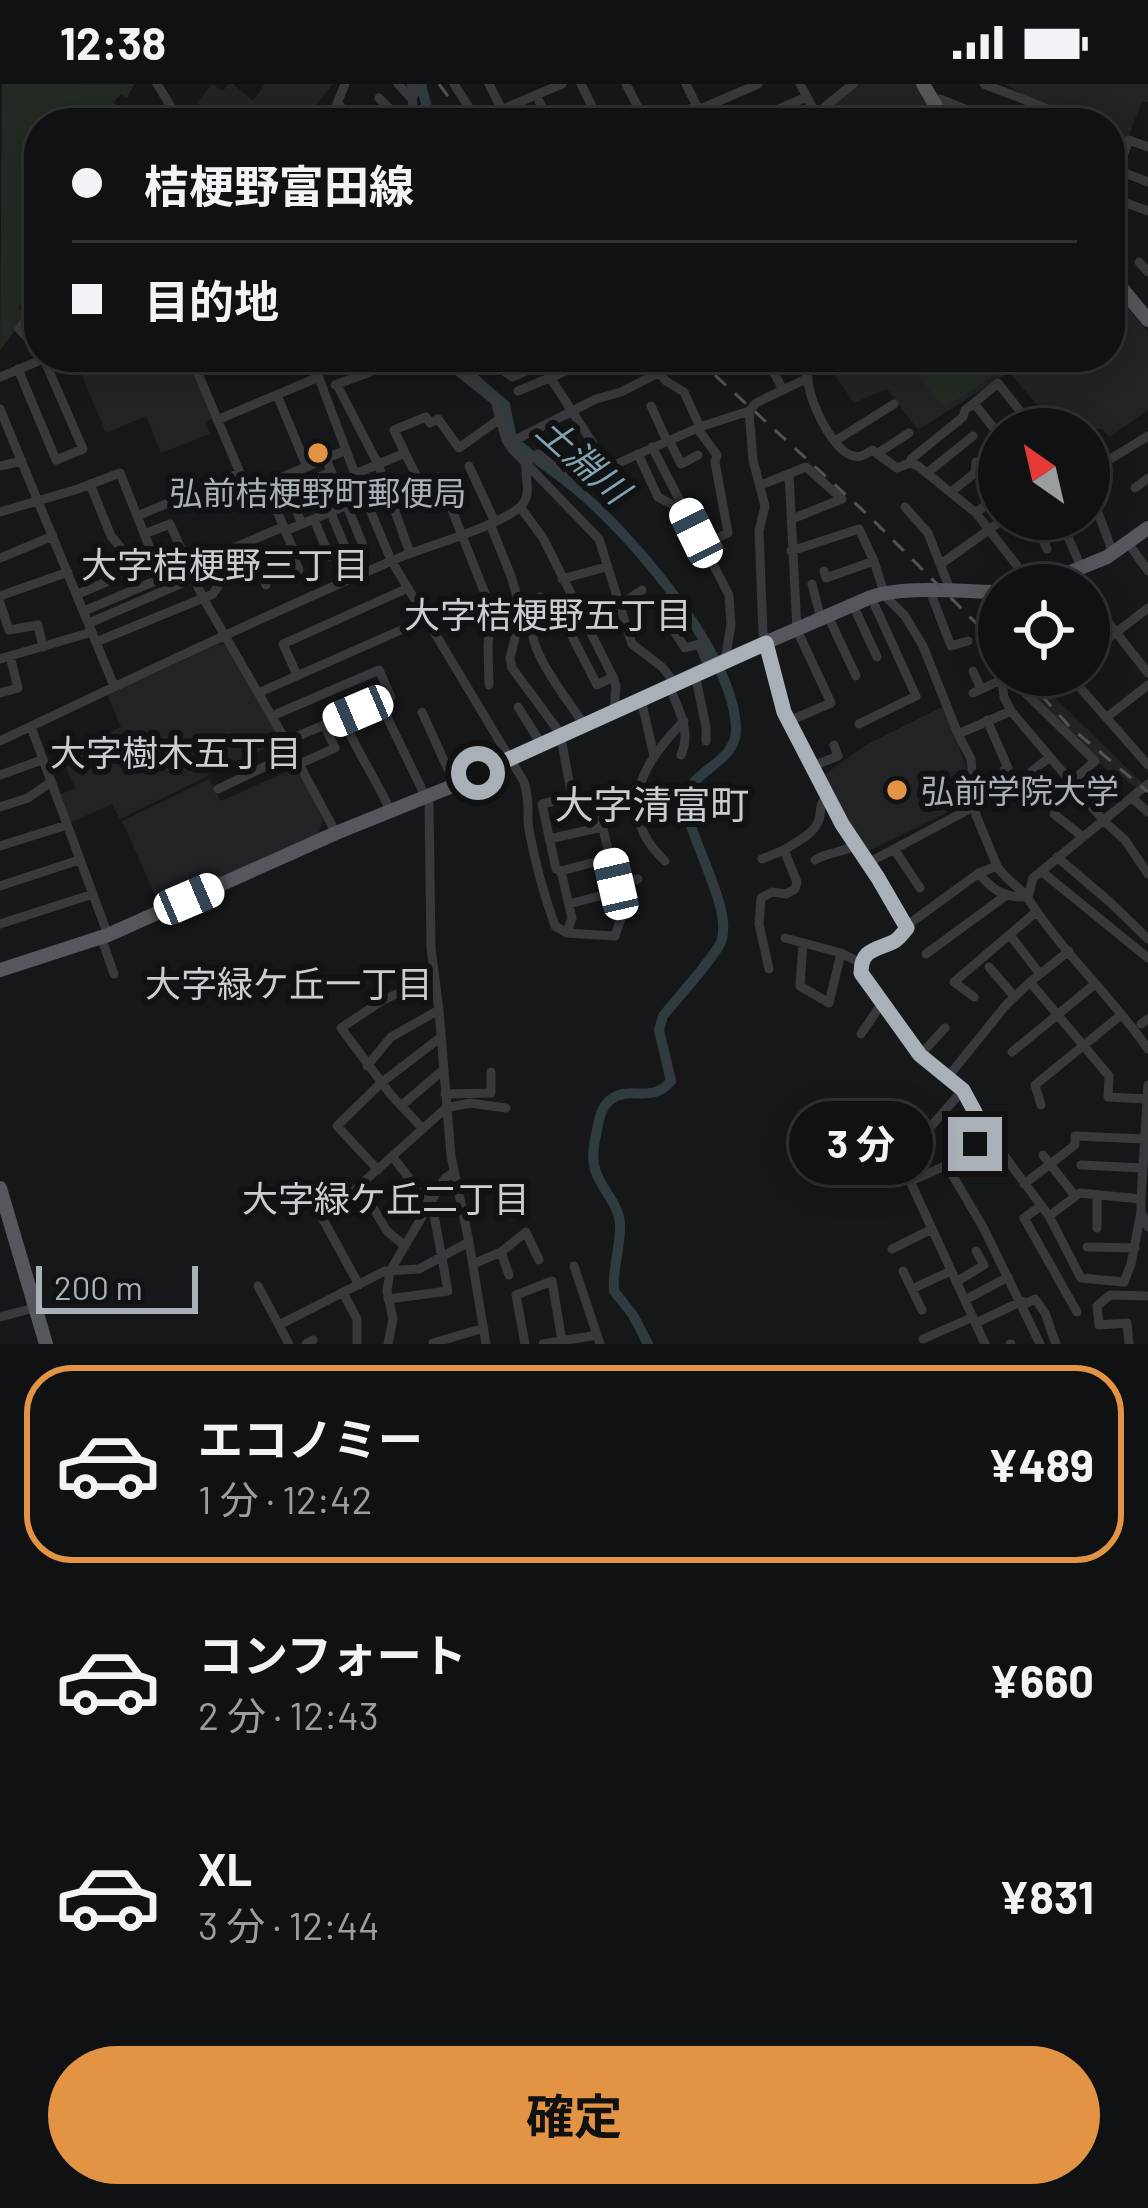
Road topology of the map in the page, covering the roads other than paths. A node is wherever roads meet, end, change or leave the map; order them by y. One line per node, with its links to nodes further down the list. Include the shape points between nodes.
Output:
1 (344, 84): 17 (street)
2 (398, 84): 16 (street)
3 (411, 84): 16 (street)
4 (490, 84): 19 (street)
5 (517, 84): 19 (street)
6 (562, 84): 13 (street)
7 (686, 84): 26 (street)
8 (758, 84): 26 (street)
9 (800, 84): 14 (street)
10 (853, 84): 29 (street)
11 (923, 84): 18 (main road)
12 (984, 84): 32 (street)
13 (536, 95): 19 (street); 25 (street)
14 (807, 97): 27 (street); 28 (street)
15 (379, 98): 22 (street)
16 (412, 99): 23 (street)
17 (338, 101): 20 (street); 21 (street)
18 (933, 102): 30 (main road); 31 (street)
19 (510, 106): 24 (street)
20 (335, 108)
21 (343, 108)
22 (389, 108)
23 (414, 108)
24 (505, 108)
25 (542, 108)
26 (698, 108)
27 (781, 108)
28 (812, 108)
29 (824, 108)
30 (938, 108)
31 (962, 108)
32 (1048, 108)
33 (1126, 148): 34 (street, via 1129,140)
34 (1148, 148)
35 (1139, 262): 36 (street)
36 (1148, 272)
37 (1125, 292): 38 (main road)
38 (1148, 320)
39 (24, 367): 40 (street)
40 (18, 370): 41 (street, via 56,460 83,449); 53 (street)
41 (51, 372)
42 (197, 372): 70 (street)
43 (318, 372): 54 (street)
44 (370, 372): 56 (street)
45 (459, 372): 69 (street, via 495,401)
46 (546, 372): 55 (street)
47 (566, 372): 55 (street)
48 (774, 372): 58 (street)
49 (808, 372): 52 (street)
50 (811, 372): 52 (street)
51 (658, 373): 67 (street); 71 (street, via 684,392)
52 (808, 375): 58 (street); 77 (street)
53 (0, 377)
54 (320, 377): 57 (street); 60 (street)
55 (551, 379): 59 (street); 67 (street)
56 (337, 385): 57 (street); 90 (street)
57 (324, 389): 79 (street)
58 (783, 390): 68 (street)
59 (518, 391)
60 (277, 395): 70 (street); 93 (street)
61 (974, 403): 64 (street); 65 (street, via 998,383); 89 (street)
62 (895, 404): 77 (street)
63 (651, 406): 76 (street)
64 (978, 408)
65 (1018, 408)
66 (0, 409): 87 (street)
67 (571, 411): 75 (street); 94 (street)
68 (749, 411): 71 (street); 106 (street)
69 (501, 418): 80 (street, via 459,448 438,419 426,417 394,430); 86 (street, via 506,440)
70 (218, 420): 119 (street, via 240,473)
71 (698, 427): 76 (street); 143 (street, via 717,454 728,533)
72 (909, 433): 81 (street)
73 (973, 436): 96 (street)
74 (1148, 436): 85 (street)
75 (517, 439)
76 (668, 440): 78 (street); 83 (street, via 681,464)
77 (836, 441): 81 (street, via 855,457)
78 (652, 447): 82 (street); 115 (street)
79 (346, 450): 84 (street); 97 (street)
80 (405, 453): 90 (street); 100 (street)
81 (878, 453): 89 (street, via 897,468)
82 (638, 454): 94 (street); 115 (street, via 658,497)
83 (698, 455)
84 (326, 459): 93 (street); 95 (street)
85 (1110, 459)
86 (531, 460): 94 (street, via 580,479); 113 (street); 152 (street, via 599,539)
87 (22, 461): 91 (street); 111 (street)
88 (976, 462): 109 (street, via 975,473)
89 (910, 463): 96 (street)
90 (378, 464): 97 (street); 140 (street)
91 (0, 466)
92 (470, 466): 123 (street)
93 (307, 467): 99 (street)
94 (608, 467)
95 (331, 472): 103 (street); 108 (street)
96 (927, 473): 109 (street)
97 (355, 474): 110 (street)
98 (789, 474): 106 (street); 122 (street); 122 (street, via 806,467 842,499)
99 (283, 477): 124 (street); 126 (street, via 266,484)
100 (417, 477)
101 (439, 477): 128 (street)
102 (1148, 478): 107 (street)
103 (314, 480): 105 (street); 117 (street)
104 (89, 484): 111 (street); 119 (street, via 120,472); 142 (street)
105 (300, 485)
106 (761, 485): 190 (street)
107 (1136, 488)
108 (339, 490)
109 (951, 492): 118 (street)
110 (364, 499): 112 (street); 146 (street)
111 (38, 500): 116 (street); 129 (street)
112 (347, 506): 117 (street); 134 (street)
113 (520, 507): 123 (street); 158 (street)
114 (905, 507): 149 (street)
115 (686, 511): 143 (street)
116 (0, 512)
117 (330, 513): 121 (street); 136 (street)
118 (976, 513): 120 (street)
119 (137, 516): 127 (street)
120 (978, 516)
121 (314, 519): 124 (street); 144 (street)
122 (791, 519): 139 (street)
123 (492, 522): 128 (street); 182 (street, via 520,610)
124 (302, 524): 126 (street)
125 (1148, 528): 135 (main road)
126 (284, 529): 137 (street); 157 (street)
127 (144, 534): 157 (street, via 170,524); 166 (street, via 155,561)
128 (461, 534): 140 (street); 182 (street)
129 (53, 536): 145 (street); 156 (street)
130 (978, 536): 149 (street)
131 (998, 540): 150 (street)
132 (1043, 540): 138 (street)
133 (1108, 540): 141 (street)
134 (362, 543)
135 (1128, 543): 141 (main road); 155 (street)
136 (345, 547)
137 (290, 548): 148 (street); 153 (street)
138 (1047, 548)
139 (791, 551): 147 (street, via 859,529); 185 (street)
140 (410, 553): 146 (street)
141 (1113, 553): 151 (main road)
142 (126, 554)
143 (707, 555): 194 (street, via 729,595 731,625)
144 (329, 556)
145 (0, 558)
146 (392, 560): 161 (street); 187 (street)
147 (874, 561): 154 (street, via 826,578); 167 (street)
148 (257, 563): 160 (street); 170 (street)
149 (941, 564): 164 (street)
150 (1018, 564)
151 (1086, 564)
152 (606, 567): 158 (street); 174 (street)
153 (299, 570)
154 (824, 571)
155 (1148, 571)
156 (68, 572): 166 (street); 171 (street)
157 (191, 572): 169 (street); 170 (street)
158 (562, 579): 172 (street)
159 (812, 584): 177 (street)
160 (266, 585)
161 (408, 588): 179 (street); 197 (street, via 283,644)
162 (642, 590): 174 (street)
163 (929, 592): 164 (main road); 167 (main road); 189 (street, via 951,646)
164 (951, 592): 165 (main road)
165 (978, 592)
166 (77, 594): 184 (street)
167 (878, 594): 173 (main road); 222 (street, via 916,696); 226 (street, via 905,616 923,646)
168 (540, 597): 183 (street)
169 (130, 598): 180 (street); 184 (street)
170 (202, 598): 180 (street); 187 (street)
171 (0, 599): 178 (street)
172 (574, 602): 198 (street); 198 (street, via 558,609 597,685)
173 (853, 605): 177 (main road); 192 (street)
174 (618, 606): 201 (street, via 632,644)
175 (1148, 608): 186 (street)
176 (663, 614): 194 (street, via 685,648 700,644)
177 (825, 617): 185 (main road); 199 (street)
178 (3, 619): 191 (street, via 9,630 38,625)
179 (426, 619): 197 (street); 237 (street)
180 (141, 624): 184 (street)
181 (1110, 624): 186 (street)
182 (490, 625): 200 (street)
183 (532, 625): 223 (street, via 536,651); 227 (street, via 516,634 512,668)
184 (90, 627): 191 (street); 203 (street)
185 (797, 630): 190 (main road); 220 (street, via 831,703)
186 (1116, 632): 188 (street); 196 (street)
187 (225, 636): 203 (street); 206 (street)
188 (1110, 637)
189 (968, 641)
190 (766, 643): 194 (main road); 220 (street)
191 (43, 646): 193 (street)
192 (877, 657)
193 (5, 658): 205 (street, via 18,688)
194 (712, 666): 201 (main road); 229 (street)
195 (973, 671): 204 (street)
196 (1148, 674)
197 (297, 675): 206 (street)
198 (613, 676): 212 (street)
199 (856, 676)
200 (489, 685)
201 (672, 685): 210 (main road); 219 (street)
202 (1148, 685): 217 (street)
203 (114, 686): 224 (street)
204 (978, 690)
205 (0, 693)
206 (258, 693): 216 (street)
207 (1004, 696): 213 (street)
208 (1024, 696): 246 (street, via 1095,761)
209 (1088, 696): 217 (street)
210 (641, 699): 212 (main road); 234 (street)
211 (518, 707): 231 (street)
212 (614, 711): 223 (main road)
213 (1011, 711): 218 (street); 236 (street)
214 (422, 712): 247 (street)
215 (386, 715): 251 (street)
216 (272, 716): 221 (street, via 379,670 391,697); 228 (street)
217 (1107, 717): 240 (street)
218 (988, 720): 226 (street); 242 (street)
219 (684, 721): 234 (street); 235 (street)
220 (789, 721): 241 (street)
221 (324, 724): 228 (street); 239 (street, via 335,748)
222 (859, 724)
223 (584, 725): 227 (main road)
224 (31, 727): 230 (street); 238 (street)
225 (348, 730): 260 (street)
226 (958, 734): 258 (street, via 971,759)
227 (561, 736): 231 (main road); 253 (street)
228 (286, 741): 233 (street)
229 (706, 741)
230 (0, 742)
231 (542, 745): 237 (main road)
232 (834, 745): 241 (street, via 838,756)
233 (293, 753): 239 (street); 249 (street)
234 (654, 755): 280 (street, via 637,810 647,844)
235 (680, 755)
236 (1050, 757): 246 (street); 250 (street, via 1032,771 1025,797)
237 (509, 759): 247 (main road); 298 (street, via 531,804 527,823 551,916)
238 (42, 760): 243 (street); 245 (street)
239 (299, 764): 266 (street)
240 (1148, 765)
241 (813, 766): 252 (street)
242 (1004, 770)
243 (0, 775)
244 (1011, 781): 250 (street)
245 (51, 782): 259 (street); 264 (street)
246 (1070, 782): 263 (street)
247 (455, 784): 251 (main road)
248 (1148, 784): 254 (street)
249 (218, 789)
250 (1013, 795): 256 (street)
251 (425, 796): 260 (main road); 314 (street)
252 (827, 796): 269 (street); 273 (street, via 814,830)
253 (572, 797): 255 (street); 268 (street, via 542,804)
254 (1132, 797): 261 (street); 263 (street)
255 (596, 799): 257 (street); 265 (street)
256 (997, 799)
257 (621, 800)
258 (975, 806): 271 (street); 282 (street)
259 (0, 807)
260 (390, 810): 266 (main road)
261 (1148, 812)
262 (1054, 814): 267 (street)
263 (1104, 820): 267 (street); 276 (street)
264 (67, 825): 270 (street); 278 (street)
265 (602, 826): 268 (street); 275 (street)
266 (336, 833): 300 (main road)
267 (1084, 836): 274 (street)
268 (550, 839): 283 (street)
269 (856, 845): 279 (street); 281 (street)
270 (0, 846)
271 (894, 849): 281 (street); 290 (street)
272 (1148, 849): 276 (street)
273 (784, 850): 277 (street); 310 (street, via 795,889 765,894 758,910)
274 (1057, 857): 284 (street); 302 (street)
275 (610, 858): 283 (street); 289 (street)
276 (1138, 858): 286 (street)
277 (762, 859)
278 (79, 860): 288 (street); 291 (street)
279 (815, 860)
280 (665, 861)
281 (868, 863): 297 (street)
282 (997, 866): 285 (street); 293 (street)
283 (561, 871): 294 (street)
284 (1041, 871): 293 (street); 307 (street)
285 (979, 873): 292 (street); 297 (street)
286 (1148, 874)
287 (638, 879): 289 (street)
288 (0, 886)
289 (617, 888): 294 (street); 298 (street, via 623,913 615,936)
290 (920, 888)
291 (92, 894): 296 (street); 300 (street)
292 (1005, 896): 293 (street); 306 (street)
293 (1028, 897): 295 (street)
294 (568, 904): 298 (street)
295 (1036, 912): 299 (street); 304 (street)
296 (0, 924)
297 (907, 928): 308 (street)
298 (568, 933)
299 (1010, 935): 313 (street); 318 (street, via 954,982)
300 (104, 936): 311 (main road); 312 (street)
301 (785, 938): 303 (street)
302 (1148, 939)
303 (803, 943): 305 (street); 305 (street, via 800,986 829,1003)
304 (1069, 951): 313 (street); 316 (street)
305 (841, 953): 308 (street)
306 (926, 954)
307 (1148, 958)
308 (861, 963): 319 (street)
309 (989, 968): 317 (street)
310 (769, 969)
311 (0, 970)
312 (114, 974)
313 (1040, 974): 315 (street)
314 (434, 978): 320 (street); 331 (street, via 341,1028)
315 (1030, 982): 317 (street); 321 (street)
316 (1095, 984): 321 (street); 322 (street)
317 (1014, 996): 334 (street)
318 (974, 997)
319 (882, 1003): 325 (street); 330 (street)
320 (439, 1010): 326 (street); 331 (street, via 391,1036)
321 (1057, 1015): 327 (street); 329 (street)
322 (1121, 1015): 323 (street); 327 (street)
323 (1142, 1024): 328 (street)
324 (945, 1028): 330 (street)
325 (861, 1034)
326 (441, 1036): 332 (street); 335 (street)
327 (1084, 1047): 339 (street, via 1109,1076 1108,1097); 340 (street, via 1035,1085)
328 (1148, 1048)
329 (1012, 1052)
330 (920, 1055): 334 (street)
331 (367, 1066): 335 (street)
332 (442, 1070): 338 (street); 341 (street)
333 (491, 1072): 338 (street, via 491,1094)
334 (947, 1078): 337 (street)
335 (382, 1083): 341 (street); 353 (street, via 337,1126)
336 (1148, 1084): 339 (street)
337 (963, 1090): 344 (street); 346 (street, via 924,1134)
338 (446, 1094): 342 (street)
339 (1147, 1099): 347 (street)
340 (1041, 1105)
341 (401, 1106): 345 (street)
342 (446, 1108): 343 (street); 345 (street); 354 (street)
343 (506, 1108)
344 (983, 1127): 350 (street, via 975,1144); 355 (street)
345 (423, 1129): 348 (street)
346 (914, 1132)
347 (1146, 1133): 349 (street, via 1076,1136); 352 (street)
348 (393, 1157): 353 (street); 361 (street)
349 (1047, 1160): 355 (street); 359 (street)
350 (946, 1164): 367 (street, via 910,1181); 383 (street)
351 (1081, 1165): 352 (street)
352 (1145, 1167): 360 (street)
353 (378, 1170): 356 (street)
354 (453, 1173): 361 (street); 368 (street)
355 (1024, 1184): 362 (street)
356 (360, 1186): 369 (street); 385 (street, via 320,1214)
357 (1, 1194): 394 (main road)
358 (1097, 1195): 359 (street); 360 (street); 366 (street)
359 (1075, 1196): 364 (street)
360 (1141, 1199): 363 (street)
361 (432, 1204): 369 (street); 375 (street)
362 (1041, 1206): 364 (street); 396 (street, via 1024,1218)
363 (1142, 1212): 365 (street); 371 (street)
364 (1049, 1216): 384 (street, via 1081,1278)
365 (1148, 1226)
366 (1097, 1228)
367 (932, 1229): 372 (street); 382 (street)
368 (469, 1242): 375 (street); 377 (street)
369 (405, 1246): 380 (street)
370 (1087, 1247): 371 (street)
371 (1135, 1248): 384 (street)
372 (892, 1250)
373 (976, 1251): 382 (street, via 984,1265)
374 (501, 1252): 376 (street, via 526,1232); 377 (street); 381 (street)
375 (443, 1256): 380 (street); 391 (street, via 448,1291)
376 (539, 1260)
377 (473, 1264): 400 (street)
378 (574, 1266): 401 (street)
379 (903, 1270): 387 (street)
380 (390, 1271): 385 (street); 391 (street)
381 (509, 1275)
382 (953, 1276): 387 (street); 392 (street)
383 (1008, 1276): 392 (street); 393 (street)
384 (1124, 1282): 389 (street)
385 (359, 1285): 388 (street)
386 (258, 1286): 399 (street)
387 (912, 1289): 395 (street)
388 (343, 1293): 399 (street); 407 (street, via 357,1319)
389 (1110, 1295): 390 (street); 415 (street, via 1097,1306 1100,1325 1127,1323)
390 (1148, 1296)
391 (388, 1299): 408 (street)
392 (964, 1300): 398 (street)
393 (1022, 1303): 398 (street); 413 (street); 414 (street, via 1035,1298)
394 (34, 1308): 397 (street); 405 (main road)
395 (922, 1310)
396 (1077, 1312)
397 (0, 1318)
398 (974, 1320): 402 (street); 412 (street)
399 (279, 1325): 406 (street)
400 (484, 1328): 404 (street); 409 (street)
401 (598, 1339): 403 (street)
402 (923, 1339)
403 (562, 1341): 410 (street, via 552,1281 516,1295); 411 (street)
404 (433, 1343)
405 (46, 1344)
406 (289, 1344)
407 (357, 1344)
408 (388, 1344)
409 (486, 1344)
410 (525, 1344)
411 (543, 1344)
412 (986, 1344)
413 (1040, 1344)
414 (1056, 1344)
415 (1129, 1344)

